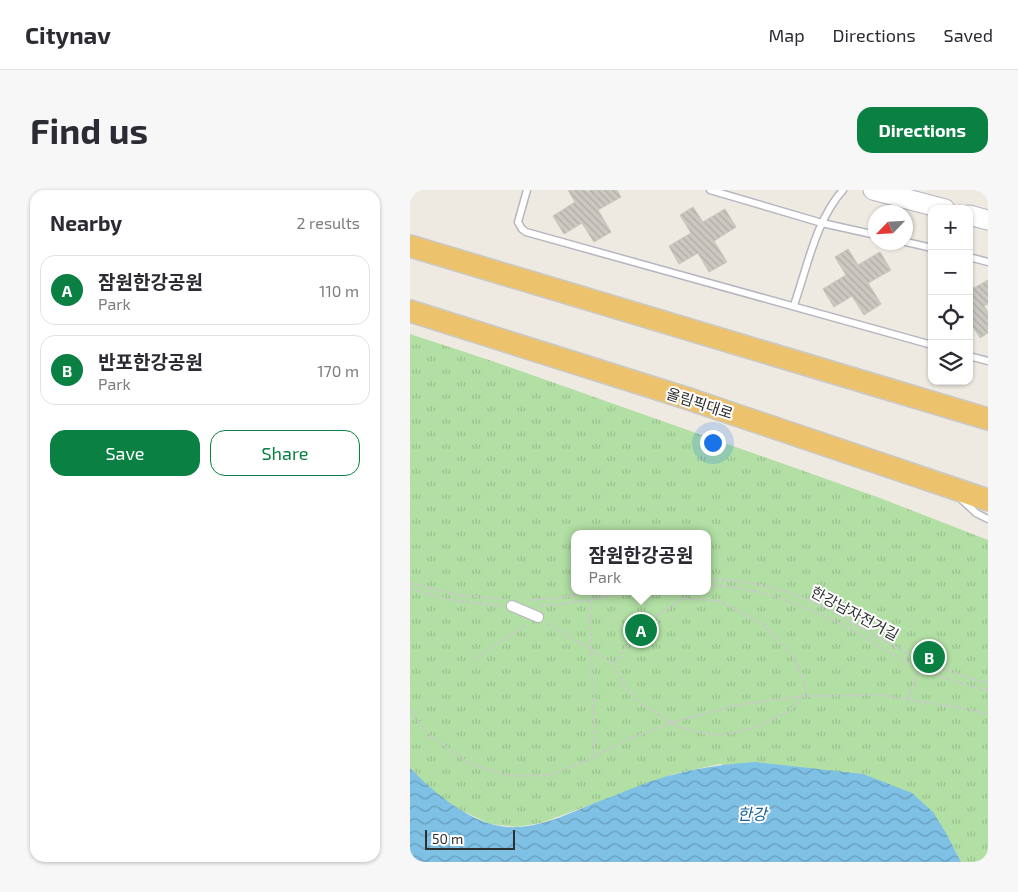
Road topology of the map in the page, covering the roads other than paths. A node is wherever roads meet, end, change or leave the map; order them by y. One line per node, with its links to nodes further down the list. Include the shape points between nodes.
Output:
1 (528, 190): 15 (lane, via 518,222 526,232)
2 (710, 190): 8 (lane)
3 (843, 190): 8 (lane)
4 (872, 190): 5 (main road)
5 (930, 205)
6 (973, 216): 7 (main road)
7 (988, 220)
8 (822, 223): 9 (lane); 15 (lane)
9 (868, 233)
10 (913, 244): 12 (lane)
11 (410, 246): 20 (highway)
12 (928, 247)
13 (973, 258): 14 (lane)
14 (988, 262)
15 (794, 306): 17 (lane)
16 (410, 311): 21 (highway, 올림픽대로, via 686,398)
17 (928, 344)
18 (973, 357): 19 (lane)
19 (988, 361)
20 (988, 419)
21 (946, 486): 22 (highway, 올림픽대로); 23 (lane, via 976,513)
22 (988, 500)
23 (988, 519)
24 (510, 603): 25 (street)
25 (538, 617)

